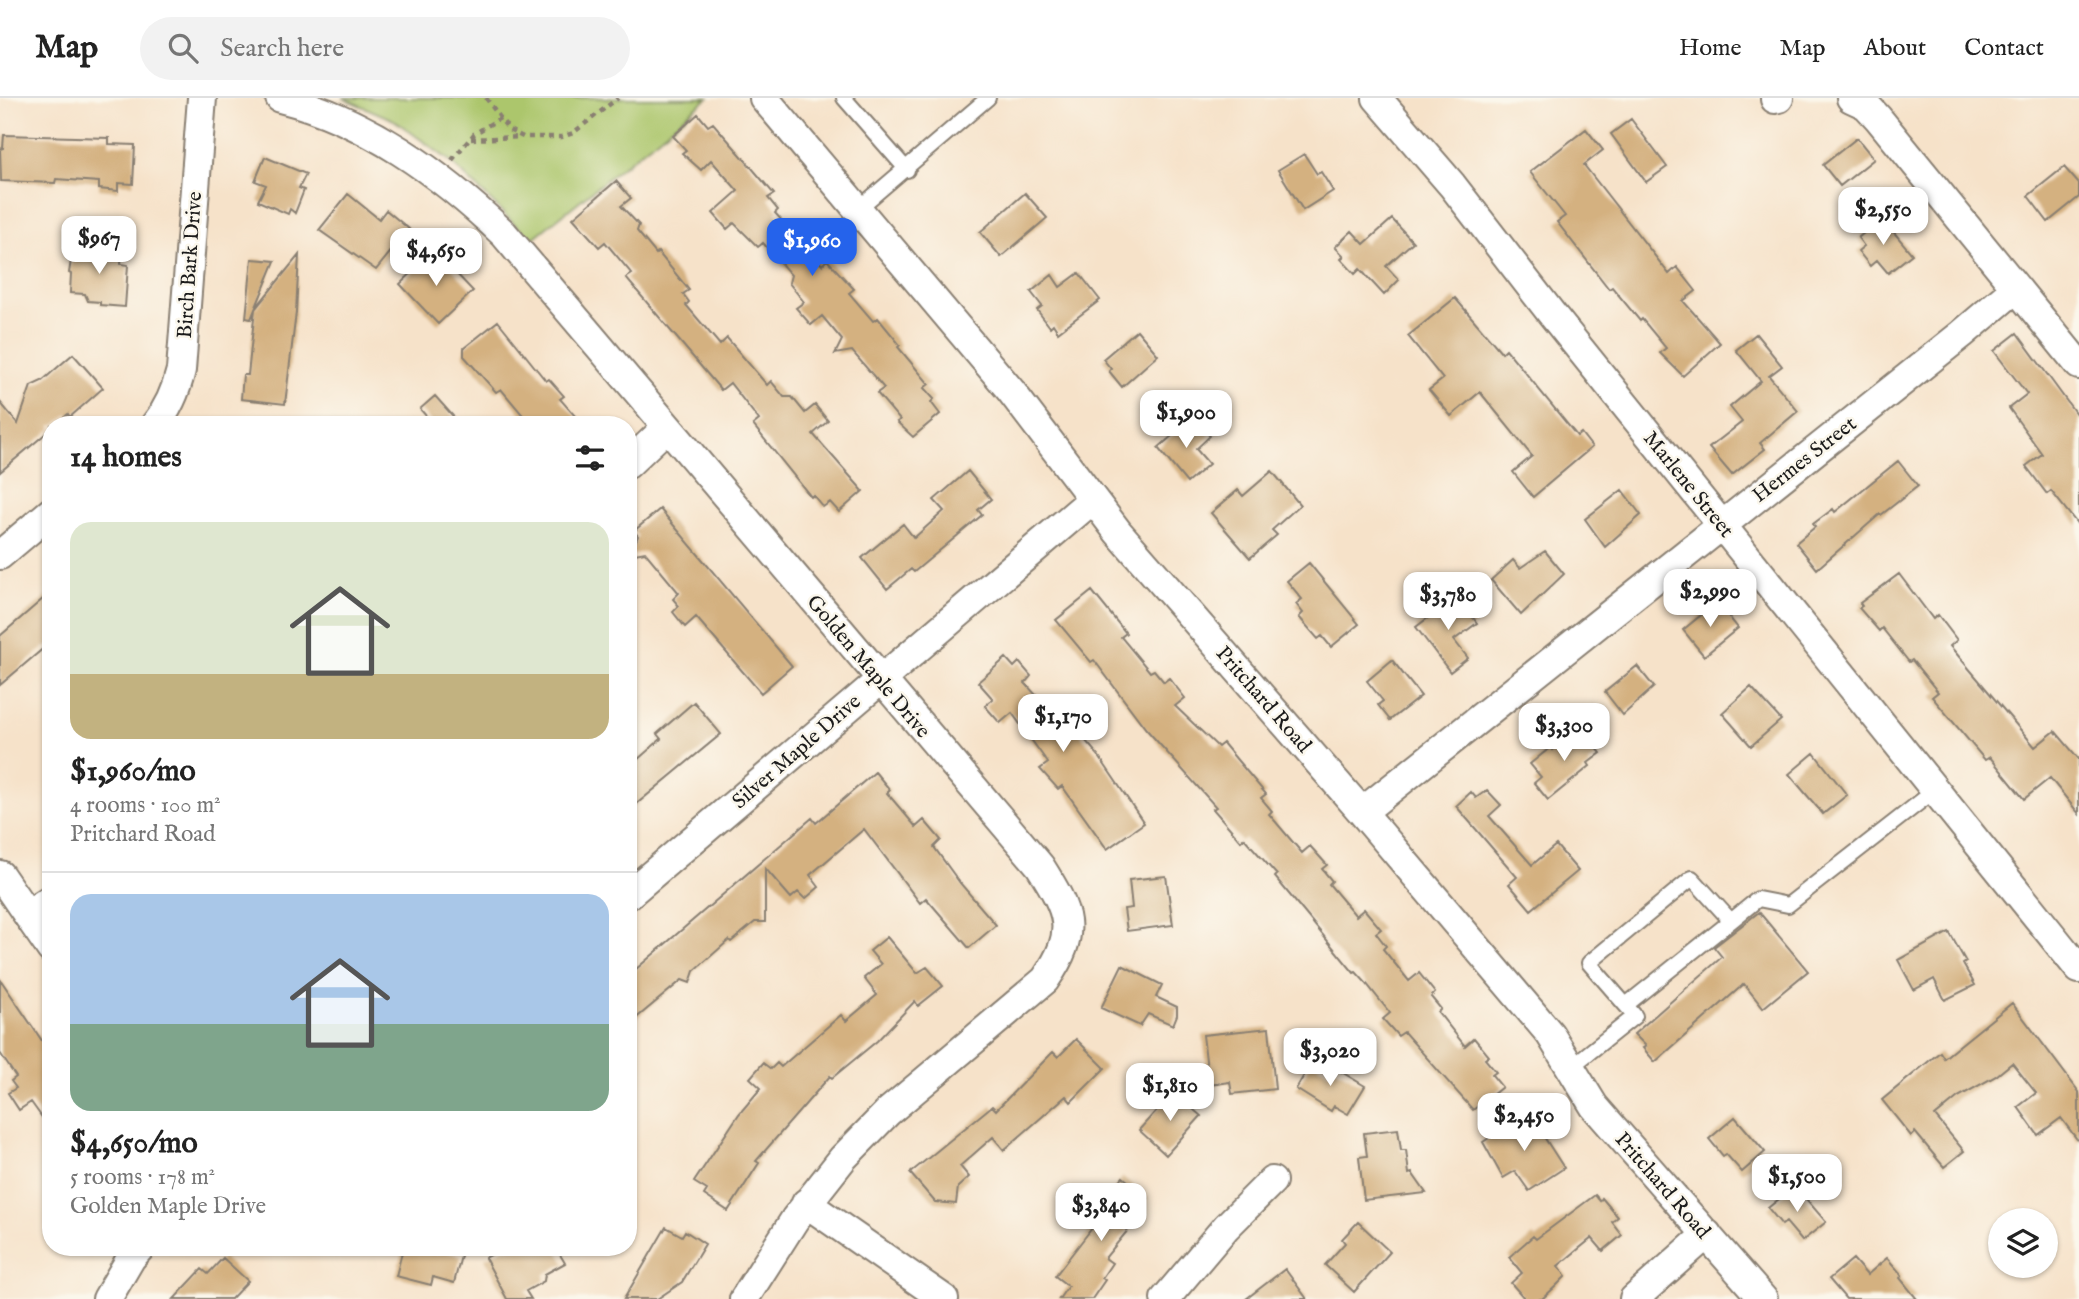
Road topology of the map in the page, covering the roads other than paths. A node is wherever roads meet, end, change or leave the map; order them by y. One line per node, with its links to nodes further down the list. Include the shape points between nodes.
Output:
1 (202, 98): 12 (street, Birch Bark Drive, via 181,370 177,389)
2 (280, 98): 13 (street, Golden Maple Drive, via 382,139 466,198 504,234)
3 (764, 98): 9 (street, Pritchard Road)
4 (844, 98): 8 (lane)
5 (988, 98): 8 (lane)
6 (1377, 98): 17 (street, Marlene Street)
7 (1851, 98): 10 (street, via 1878,118)
8 (907, 170): 9 (lane)
9 (858, 209): 15 (street, Pritchard Road, via 1011,391)
10 (2016, 288): 11 (street); 17 (street, Hermes Street)
11 (2079, 365)
12 (162, 416)
13 (667, 427): 14 (street); 19 (street, Golden Maple Drive)
14 (637, 455)
15 (1093, 499): 19 (street, Silver Maple Drive); 21 (street, Pritchard Road)
16 (42, 520): 18 (street)
17 (1722, 525): 20 (street, Marlene Street); 21 (street, Hermes Street)
18 (0, 555)
19 (880, 679): 23 (street, Silver Maple Drive); 32 (street, Golden Maple Drive, via 1040,866 1062,901 1066,934 1060,959 1045,979 888,1112)
20 (1934, 791): 26 (lane, via 1788,905 1758,899); 28 (street, Marlene Street)
21 (1362, 812): 30 (street, Pritchard Road, via 1550,1034)
22 (0, 875): 25 (street)
23 (637, 887)
24 (42, 904): 25 (street)
25 (27, 914): 27 (street)
26 (1731, 921): 29 (lane); 29 (lane, via 1692,878 1590,963)
27 (42, 936)
28 (2079, 969)
29 (1626, 1005): 30 (lane, via 1635,1016)
30 (1572, 1067): 33 (street, Pritchard Road, via 1594,1106)
31 (1272, 1181): 38 (street)
32 (806, 1203): 36 (street, Golden Maple Drive); 37 (street)
33 (1707, 1234): 39 (street); 40 (street, Pritchard Road)
34 (133, 1256): 35 (street)
35 (107, 1299)
36 (744, 1299)
37 (944, 1299)
38 (1165, 1299)
39 (1634, 1299)
40 (1763, 1299)

